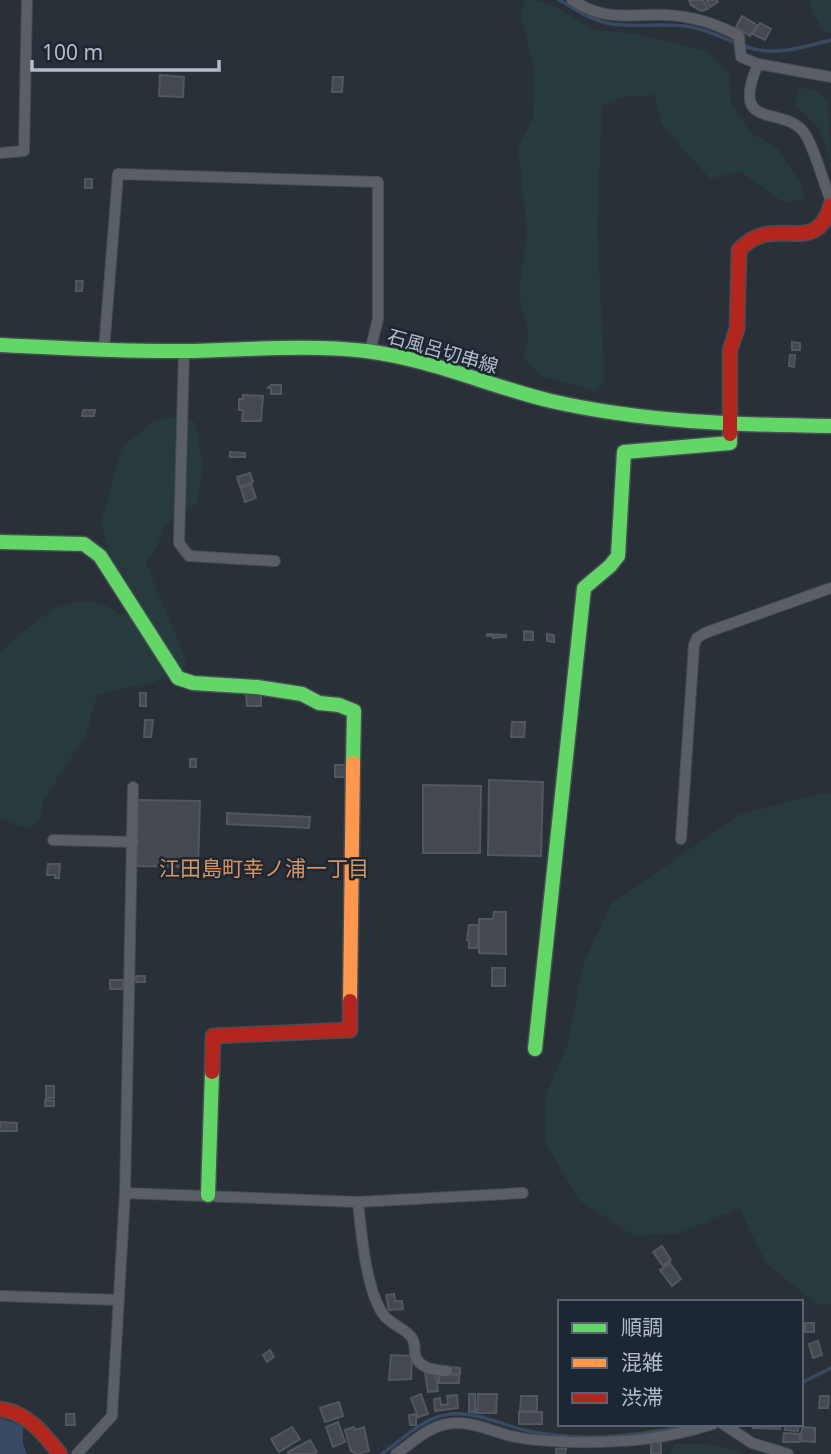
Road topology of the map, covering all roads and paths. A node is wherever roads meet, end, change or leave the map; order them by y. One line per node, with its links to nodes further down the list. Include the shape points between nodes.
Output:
1 (27, 0): 5 (street, via 24,151)
2 (572, 0): 3 (street, via 608,16 667,15 716,23 739,36 741,57)
3 (758, 64): 4 (street); 6 (street, via 748,97 755,110 804,132)
4 (831, 77)
5 (0, 152)
6 (831, 203): 11 (street, via 829,219 819,229 762,234 739,250)
7 (0, 345): 8 (street, 石風呂切串線)
8 (104, 350): 9 (street, 石風呂切串線); 10 (street, via 118,174 378,181 378,319)
9 (184, 351): 10 (street, 石風呂切串線); 14 (street, via 179,543 189,556)
10 (370, 351): 11 (street, 石風呂切串線, via 586,408 661,420)
11 (729, 423): 12 (street, 石風呂切串線); 20 (street, via 730,443 624,452 618,556 611,568 584,588)
12 (831, 426)
13 (0, 542): 23 (street, via 84,544 100,556 178,678 302,694 354,711 350,1030 213,1036)
14 (275, 561)
15 (831, 588): 17 (street, via 697,638)
16 (134, 787): 19 (street)
17 (681, 839)
18 (53, 840): 19 (street)
19 (132, 842): 21 (street)
20 (535, 1049)
21 (125, 1193): 23 (street); 26 (street)
22 (523, 1193): 24 (street)
23 (208, 1195): 24 (street)
24 (358, 1202): 27 (street, via 362,1241 378,1305 389,1322 410,1336 422,1366)
25 (0, 1296): 26 (street)
26 (119, 1300): 33 (street, via 113,1416)
27 (447, 1371)
28 (0, 1409): 32 (street, via 34,1422)
29 (707, 1426): 31 (street)
30 (726, 1426): 35 (street, via 752,1443)
31 (618, 1449): 34 (street, via 515,1437 448,1423)
32 (60, 1454)
33 (77, 1454)
34 (396, 1454)
35 (788, 1454)

